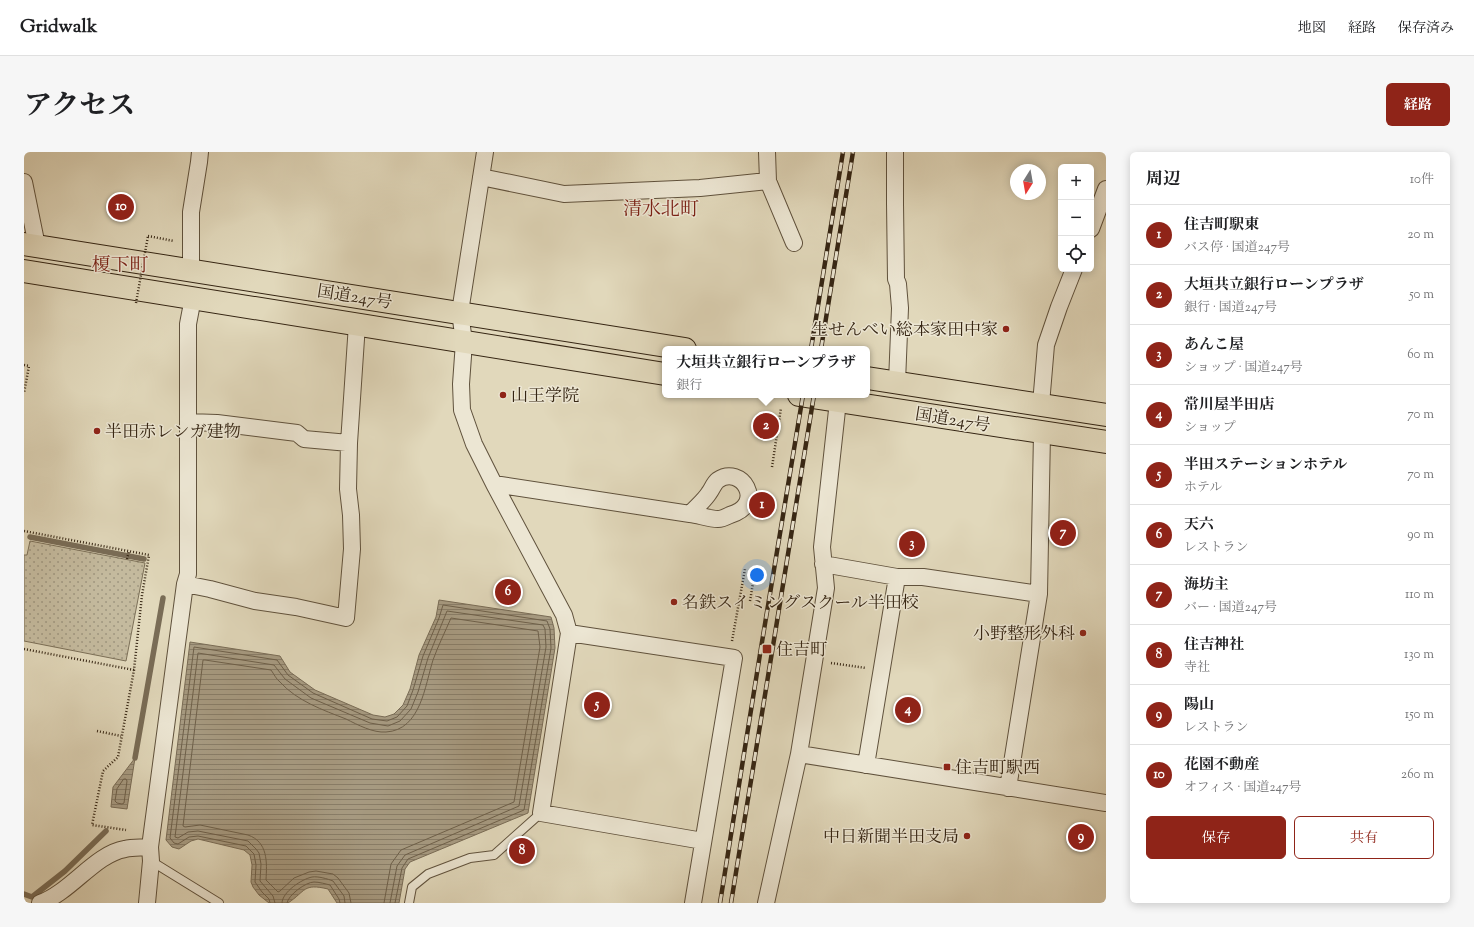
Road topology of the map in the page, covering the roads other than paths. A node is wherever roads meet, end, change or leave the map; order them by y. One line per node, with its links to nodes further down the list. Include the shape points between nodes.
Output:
1 (200, 152): 13 (street, via 191,212)
2 (485, 152): 5 (street)
3 (767, 152): 6 (street)
4 (895, 152): 22 (street, via 896,279 900,308)
5 (481, 177): 6 (street, via 564,194 700,188); 16 (street)
6 (768, 181): 10 (street)
7 (24, 182): 11 (street)
8 (1106, 189): 9 (street)
9 (1094, 221)
10 (794, 243)
11 (30, 245): 13 (highway, 国道247号)
12 (24, 270): 15 (highway, 国道247号)
13 (191, 270): 16 (highway, 国道247号)
14 (1073, 272): 25 (street, via 1046,345)
15 (193, 298): 17 (highway, 国道247号); 27 (street, via 188,324)
16 (460, 312): 18 (street); 19 (highway, 国道247号)
17 (357, 324): 18 (highway, 国道247号); 30 (street)
18 (464, 342): 20 (highway, 国道247号); 31 (street, via 462,410 474,444)
19 (667, 346)
20 (662, 374)
21 (870, 378): 22 (highway, 国道247号)
22 (897, 382): 25 (highway, 国道247号)
23 (819, 398): 24 (highway, 国道247号)
24 (838, 401): 28 (highway, 国道247号); 33 (street, via 822,547)
25 (1041, 404): 26 (highway, 国道247号)
26 (1106, 415)
27 (188, 422): 30 (street, via 297,433 304,439); 35 (street, via 188,574)
28 (1042, 433): 29 (highway, 国道247号); 36 (street)
29 (1106, 442)
30 (349, 443): 35 (street, via 348,489 352,549 346,618 255,601)
31 (494, 484): 32 (street); 37 (street, via 564,615)
32 (690, 514)
33 (823, 564): 34 (street); 38 (street, via 826,588)
34 (897, 576): 36 (street, via 923,577); 39 (street)
35 (185, 584): 44 (street)
36 (1039, 594): 40 (street)
37 (570, 633): 42 (street); 43 (street, via 734,658)
38 (799, 754): 39 (street); 50 (street)
39 (866, 765): 40 (street)
40 (1008, 788): 41 (street)
41 (1106, 803)
42 (541, 813): 43 (street); 48 (lane, via 494,855 470,858 428,874 412,887)
43 (703, 841): 49 (street)
44 (151, 854): 45 (street, via 124,849 108,855 64,890); 46 (street); 47 (lane)
45 (40, 903)
46 (147, 903)
47 (219, 903)
48 (409, 903)
49 (693, 903)
50 (766, 903)

